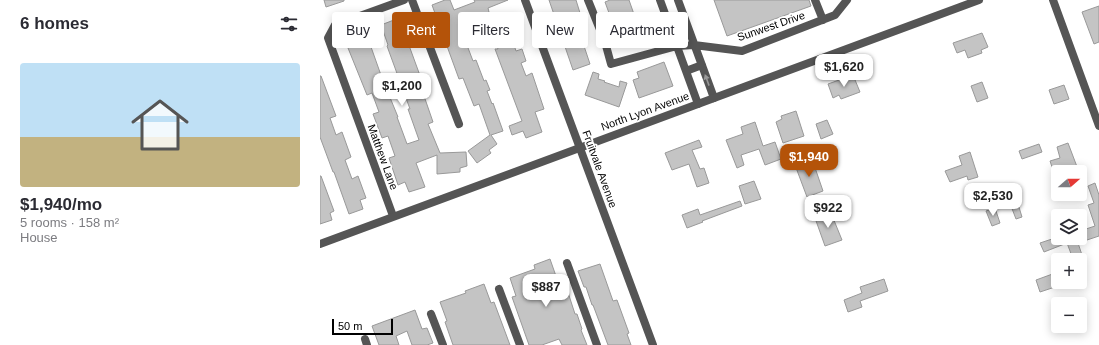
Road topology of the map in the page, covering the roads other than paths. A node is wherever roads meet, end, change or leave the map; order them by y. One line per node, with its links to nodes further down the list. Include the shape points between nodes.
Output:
1 (404, 0): 26 (street, Matthew Lane, via 335,25 328,38)
2 (412, 0): 23 (street)
3 (525, 0): 25 (street, Fruitvale Avenue)
4 (588, 0): 12 (street, Sunwest Drive)
5 (660, 0): 11 (street)
6 (678, 0): 14 (street)
7 (816, 0): 13 (street)
8 (847, 0): 13 (street, Sunwest Drive, via 835,15)
9 (979, 0): 21 (street, North Lyon Avenue)
10 (1053, 0): 24 (street)
11 (664, 12)
12 (596, 20)
13 (823, 20): 14 (street, Sunwest Drive, via 742,51)
14 (694, 44): 15 (street, Sunwest Drive); 19 (street)
15 (688, 45)
16 (607, 48): 17 (street, Sunwest Drive, via 612,64)
17 (670, 48)
18 (678, 48): 20 (street)
19 (702, 65): 20 (street); 21 (street, one-way to 19)
20 (686, 71): 22 (street)
21 (714, 98): 22 (street, North Lyon Avenue)
22 (698, 104): 25 (street, North Lyon Avenue)
23 (459, 124)
24 (1099, 126)
25 (580, 147): 26 (street, North Lyon Avenue); 34 (street, Fruitvale Avenue)
26 (393, 216): 27 (street, North Lyon Avenue)
27 (320, 244)
28 (567, 263): 33 (street)
29 (499, 289): 32 (street)
30 (431, 314): 31 (street)
31 (443, 345)
32 (520, 345)
33 (597, 345)
34 (653, 345)

